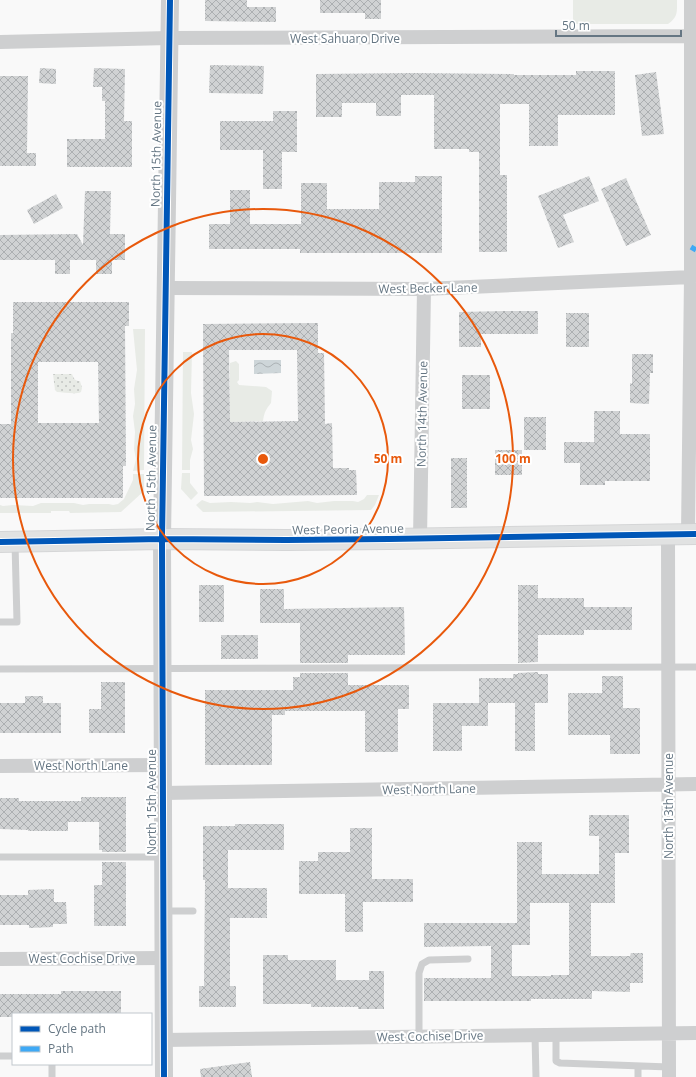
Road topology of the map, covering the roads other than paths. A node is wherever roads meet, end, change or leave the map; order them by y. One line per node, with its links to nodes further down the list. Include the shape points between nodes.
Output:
1 (170, 0): 4 (street, North 15th Avenue)
2 (691, 0): 3 (street)
3 (690, 36): 4 (street, West Sahuaro Drive); 6 (street)
4 (169, 38): 5 (street, West Sahuaro Drive); 7 (street, North 15th Avenue)
5 (0, 42)
6 (691, 277): 8 (street, West Becker Lane); 10 (street)
7 (165, 288): 8 (street, West Becker Lane); 11 (street, North 15th Avenue)
8 (424, 289): 12 (street, North 14th Avenue)
9 (668, 534): 10 (main road, West Peoria Avenue); 12 (main road, West Peoria Avenue); 15 (street, North 13th Avenue)
10 (692, 534)
11 (162, 539): 12 (main road, West Peoria Avenue); 13 (main road, West Peoria Avenue); 18 (street, North 15th Avenue)
12 (420, 539)
13 (8, 542): 14 (lane, via 17,622)
14 (0, 622)
15 (668, 667): 16 (lane); 18 (lane); 22 (street, North 13th Avenue)
16 (696, 667)
17 (0, 669): 18 (lane)
18 (163, 669): 19 (street, North 15th Avenue)
19 (162, 765): 20 (street, West North Lane); 23 (street, North 15th Avenue)
20 (0, 766)
21 (696, 784): 22 (street, West North Lane)
22 (668, 785): 23 (street, West North Lane); 32 (street, North 13th Avenue)
23 (162, 793): 25 (street, North 15th Avenue)
24 (0, 857): 25 (lane)
25 (162, 858): 26 (street, North 15th Avenue)
26 (163, 911): 27 (lane); 29 (street, North 15th Avenue)
27 (193, 911)
28 (0, 958): 29 (street, West Cochise Drive)
29 (163, 958): 36 (street, North 15th Avenue)
30 (468, 959): 35 (lane, via 429,960 422,964 419,973)
31 (696, 1032): 32 (street, West Cochise Drive)
32 (669, 1033): 33 (street, West Cochise Drive); 41 (street, North 13th Avenue)
33 (556, 1034): 34 (street, West Cochise Drive); 40 (lane, via 556,1061 560,1063)
34 (535, 1035): 35 (street, West Cochise Drive); 44 (lane)
35 (418, 1036): 36 (street, West Cochise Drive)
36 (164, 1040): 43 (street, North 15th Avenue)
37 (0, 1056): 38 (lane)
38 (12, 1056)
39 (52, 1065): 42 (lane)
40 (638, 1066): 41 (lane); 45 (lane)
41 (669, 1072)
42 (52, 1077)
43 (164, 1077)
44 (536, 1077)
45 (638, 1077)

